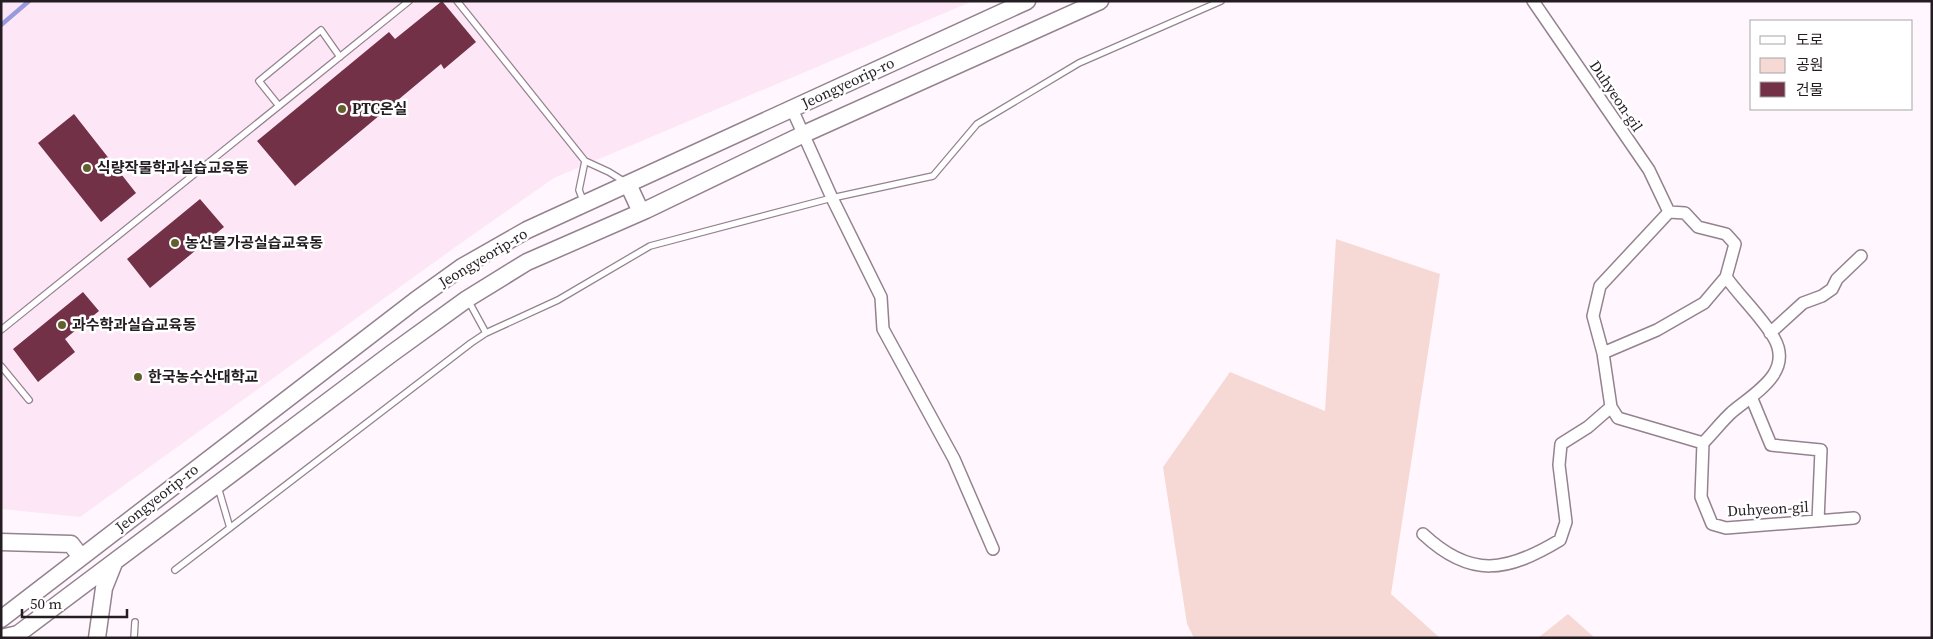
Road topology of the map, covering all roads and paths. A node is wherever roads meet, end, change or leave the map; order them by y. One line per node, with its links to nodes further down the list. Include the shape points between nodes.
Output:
1 (409, 1): 7 (lane)
2 (457, 1): 11 (lane)
3 (1027, 1): 9 (street, Jeongyeorip-ro)
4 (1100, 1): 10 (street, Jeongyeorip-ro)
5 (1221, 1): 13 (lane, via 1079,62 977,124 933,176)
6 (1533, 1): 16 (street, Duhyeon-gil, via 1649,170)
7 (340, 57): 8 (lane); 8 (lane, via 321,30 259,81)
8 (279, 106): 20 (lane)
9 (792, 109): 10 (street); 12 (street, Jeongyeorip-ro)
10 (804, 134): 13 (street); 15 (street, Jeongyeorip-ro)
11 (585, 161): 12 (lane); 14 (lane, via 579,190)
12 (628, 184): 14 (street, Jeongyeorip-ro); 15 (street)
13 (832, 198): 22 (lane, via 650,246 558,300); 35 (street, via 880,297 884,329 954,459)
14 (584, 204): 36 (street, Jeongyeorip-ro, via 527,230 462,267)
15 (641, 212): 19 (street, Jeongyeorip-ro, via 527,262)
16 (1669, 212): 18 (street, via 1685,213 1698,227 1726,234 1735,244); 23 (street, via 1600,286 1593,316)
17 (1861, 256): 21 (street, via 1837,279 1832,289 1803,302)
18 (1726, 278): 21 (street); 23 (street, via 1704,303 1657,330)
19 (467, 299): 22 (lane, Jeongyeorip-ro); 29 (street, Jeongyeorip-ro)
20 (1, 330)
21 (1770, 333): 25 (street, via 1779,349 1777,368 1767,385)
22 (486, 334): 32 (lane)
23 (1603, 353): 27 (street)
24 (1, 366): 26 (lane)
25 (1752, 399): 28 (street, via 1732,413); 31 (street, Duhyeon-gil, via 1771,445 1821,450)
26 (29, 400)
27 (1610, 407): 28 (street, via 1618,418); 33 (street, via 1588,427 1561,444 1559,465 1566,522 1560,540 1535,556 1507,566 1487,568 1464,563 1438,549)
28 (1703, 443): 31 (street, Duhyeon-gil, via 1701,497 1712,524 1726,528)
29 (217, 485): 32 (lane); 37 (street, Jeongyeorip-ro)
30 (1854, 518): 31 (street, Duhyeon-gil)
31 (1818, 521)
32 (230, 528): 38 (lane)
33 (1423, 534)
34 (1, 542): 36 (street, via 71,544)
35 (993, 549)
36 (81, 557): 39 (street, Jeongyeorip-ro)
37 (114, 563): 41 (street, Jeongyeorip-ro); 43 (street, via 103,596)
38 (175, 570)
39 (2, 616): 41 (street)
40 (135, 622): 44 (lane)
41 (19, 636): 42 (street, Jeongyeorip-ro)
42 (1, 638)
43 (97, 638)
44 (134, 638)

